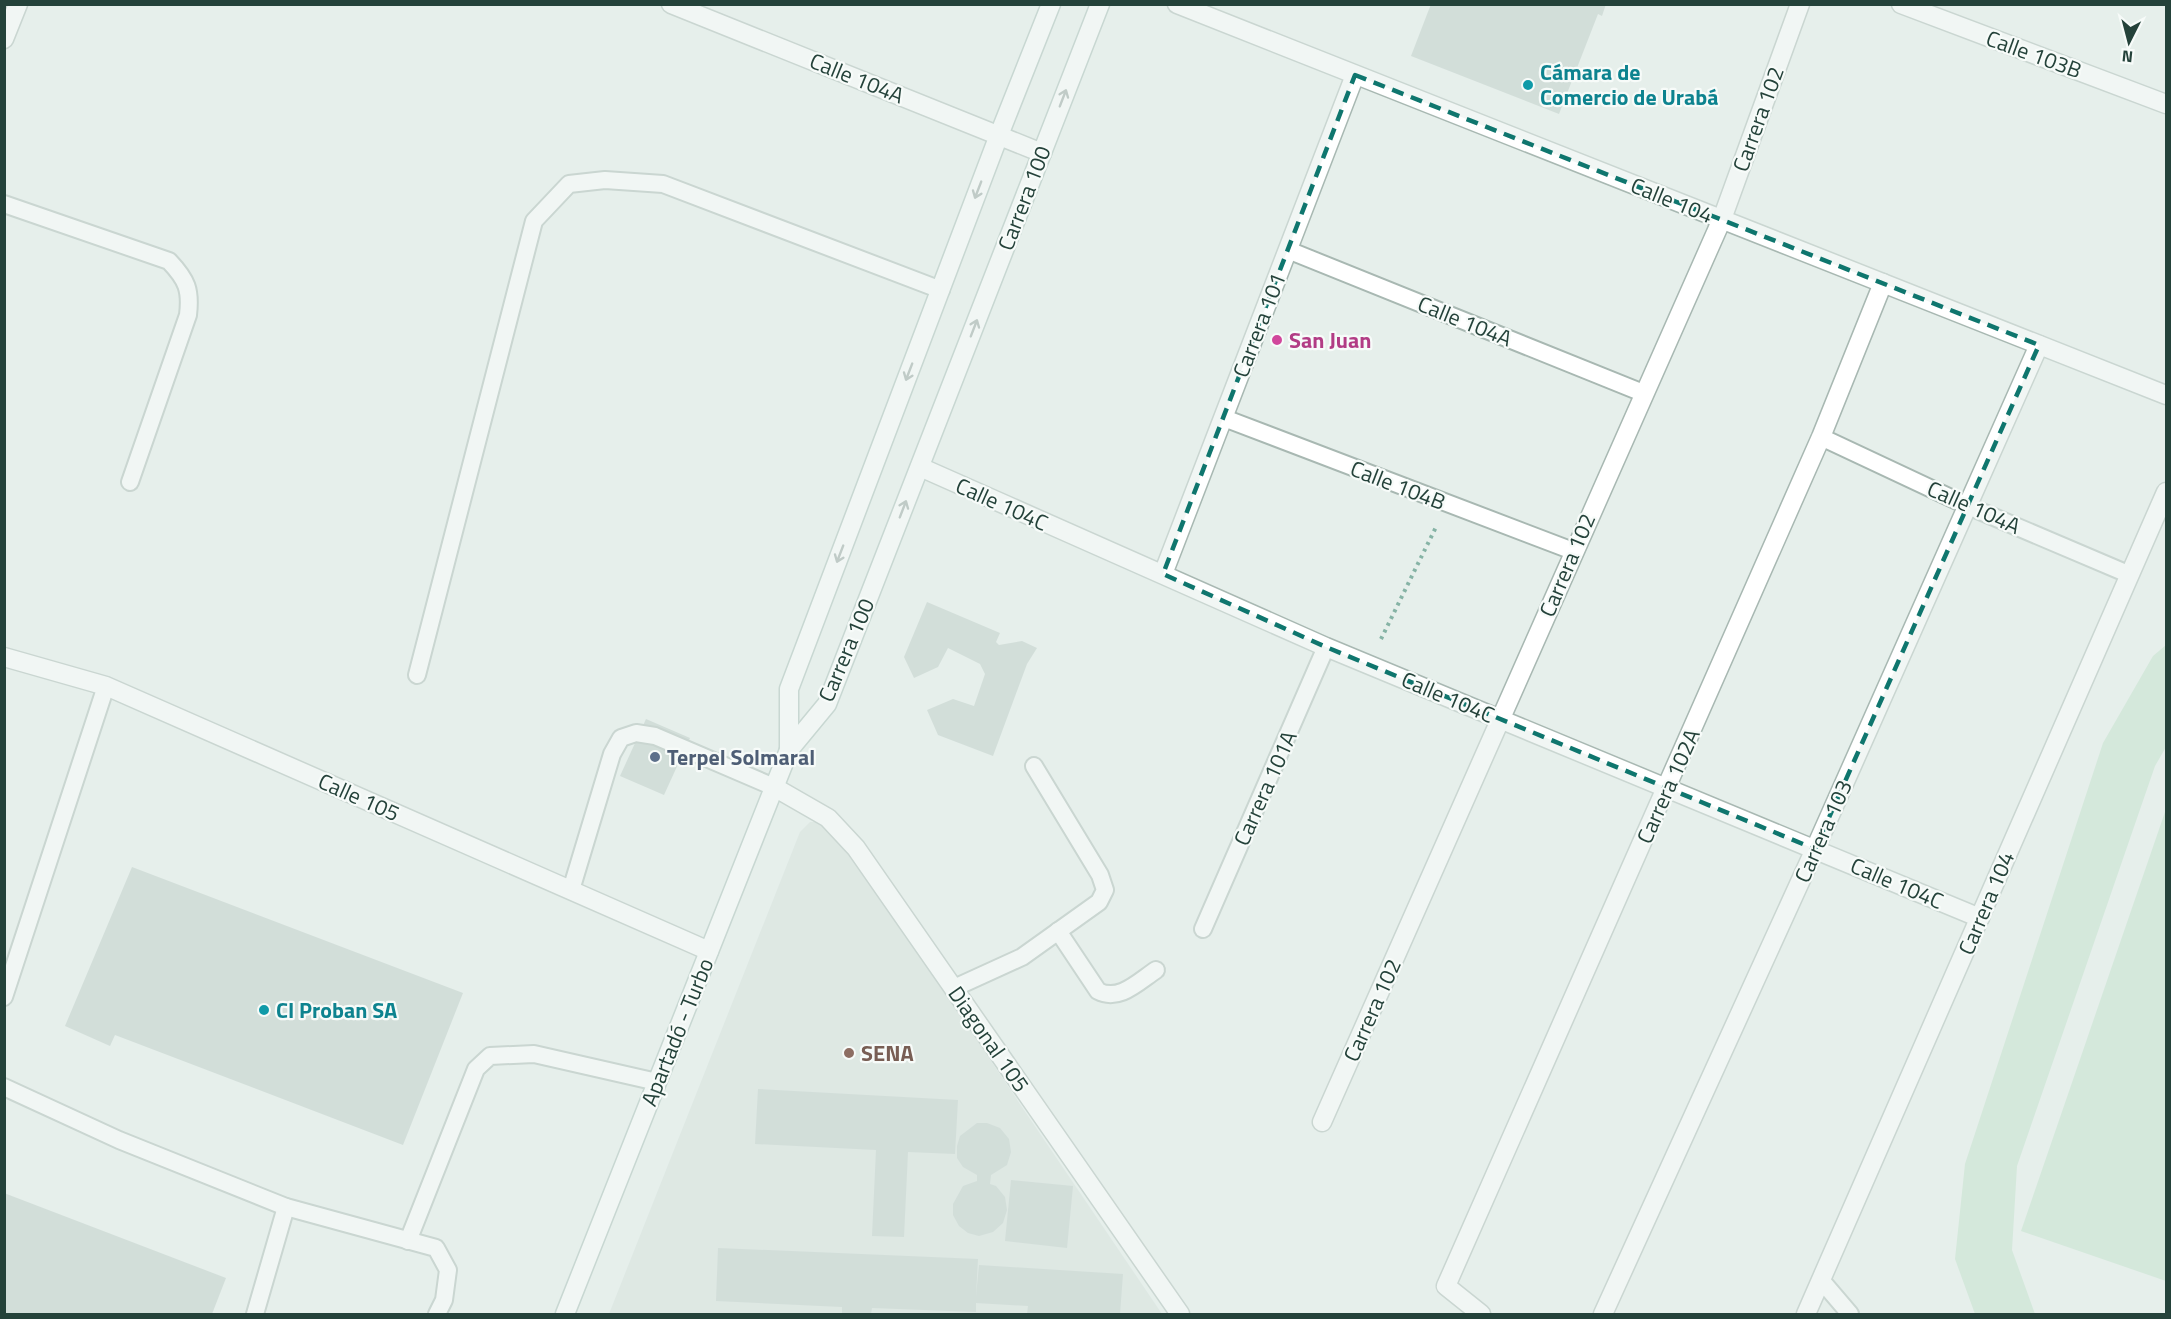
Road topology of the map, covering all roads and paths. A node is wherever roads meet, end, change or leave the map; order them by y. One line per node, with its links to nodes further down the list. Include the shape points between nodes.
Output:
1 (18, 4): 8 (street)
2 (671, 4): 11 (street, Calle 104A)
3 (1051, 4): 11 (street, Carrera 100)
4 (1100, 4): 12 (street, Carrera 100, one-way to 4)
5 (1177, 4): 9 (street, Calle 104)
6 (1800, 4): 14 (street, Carrera 102)
7 (1901, 4): 10 (street, Calle 103B)
8 (4, 39)
9 (1355, 75): 14 (street, Calle 104); 15 (street, Carrera 101)
10 (2166, 104)
11 (999, 135): 12 (street, Calle 104A); 17 (street, Carrera 100, one-way to 17)
12 (1042, 153): 23 (street, Carrera 100, one-way to 12)
13 (4, 204): 24 (lane, via 169,261 182,275 190,295 188,315)
14 (1722, 219): 16 (street, Calle 104); 19 (street, Carrera 102)
15 (1288, 250): 19 (lane, Calle 104A); 21 (street, Carrera 101)
16 (1883, 283): 18 (street, Calle 104); 22 (street, Carrera 102A)
17 (941, 290): 34 (lane, via 663,184 605,180 569,184 534,221); 37 (street, Carrera 100, one-way to 37, via 789,689)
18 (2039, 345): 20 (street, Calle 104); 27 (street, Carrera 103)
19 (1643, 393): 28 (street, Carrera 102)
20 (2166, 395)
21 (1224, 418): 26 (lane, Calle 104B); 29 (street, Carrera 101)
22 (1821, 437): 27 (lane, Calle 104A); 40 (street, Carrera 102A)
23 (920, 467): 29 (street, Calle 104C); 37 (street, Carrera 100, one-way to 23, via 827,704)
24 (130, 482)
25 (2166, 492): 30 (street, Carrera 104)
26 (1447, 504): 28 (lane, Calle 104B); 33 (path)
27 (1968, 506): 30 (lane, Calle 104A); 41 (street, Carrera 103)
28 (1573, 551): 36 (street, Carrera 102)
29 (1163, 574): 31 (street, Calle 104C)
30 (2128, 574): 43 (street, Carrera 104)
31 (1326, 647): 33 (street, Calle 104C); 44 (lane, Carrera 101A)
32 (4, 657): 35 (street, Calle 105)
33 (1369, 664): 36 (street, Calle 104C)
34 (417, 675)
35 (106, 686): 42 (street, Calle 105); 49 (lane)
36 (1502, 719): 40 (street, Calle 104C); 52 (street, Carrera 102)
37 (789, 750): 39 (street, Apartadó - Turbo)
38 (1034, 766): 45 (lane, via 1100,875 1105,890 1098,902)
39 (774, 787): 42 (lane, via 654,736 636,733 621,738 612,754); 46 (street, Apartadó - Turbo); 48 (street, Diagonal 105, via 828,818 856,848)
40 (1667, 789): 41 (street, Calle 104C); 60 (street, Carrera 102A, via 1446,1286)
41 (1815, 849): 43 (street, Calle 104C); 61 (street, Carrera 103)
42 (571, 890): 46 (street, Calle 105)
43 (1980, 918): 55 (street, Carrera 104)
44 (1203, 928)
45 (1058, 931): 47 (lane, via 1098,991 1106,995 1117,995); 48 (lane, via 1022,957)
46 (709, 951): 50 (street, Apartadó - Turbo)
47 (1156, 970)
48 (954, 988): 59 (street, Diagonal 105)
49 (4, 997)
50 (657, 1082): 54 (lane, via 534,1054 490,1056 476,1070); 58 (street, Apartadó - Turbo)
51 (4, 1087): 53 (lane, via 119,1140)
52 (1322, 1122)
53 (286, 1207): 54 (lane); 56 (lane)
54 (408, 1241): 57 (lane, via 436,1248 448,1270 444,1300)
55 (1821, 1280): 62 (street, Carrera 104); 63 (lane)
56 (255, 1314)
57 (437, 1314)
58 (565, 1314)
59 (1180, 1314)
60 (1481, 1314)
61 (1603, 1314)
62 (1806, 1314)
63 (1850, 1314)

